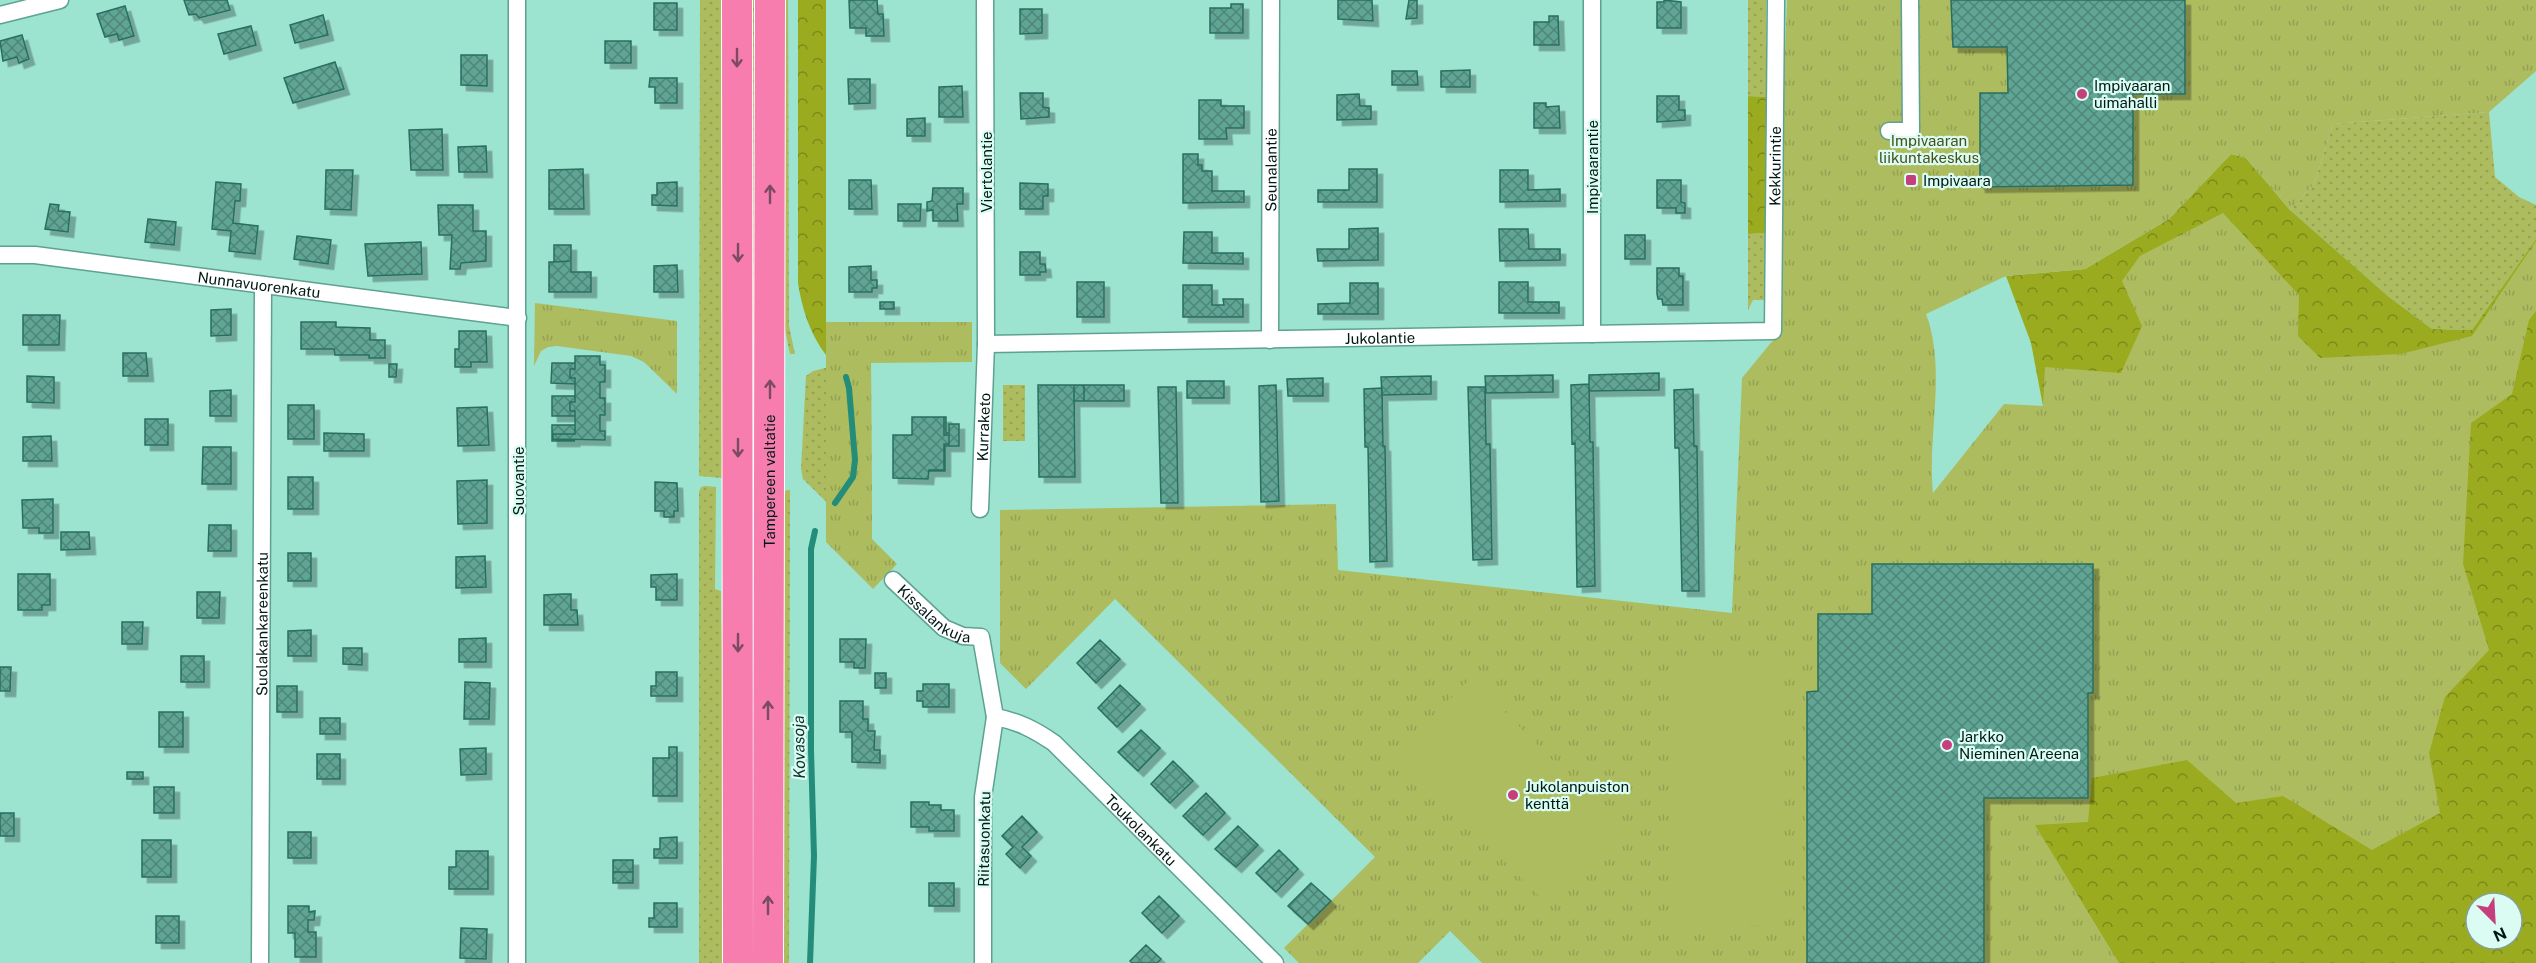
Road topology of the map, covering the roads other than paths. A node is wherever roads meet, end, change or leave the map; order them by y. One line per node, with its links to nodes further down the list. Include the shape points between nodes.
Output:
1 (60, 0): 10 (street)
2 (517, 0): 14 (street, Suovantie)
3 (737, 0): 25 (highway, one-way to 25)
4 (770, 0): 26 (highway, Tampereen valtatie, one-way to 4)
5 (985, 0): 18 (street, Viertolantie)
6 (1271, 0): 17 (street, Seunalantie)
7 (1592, 0): 16 (street, Impivaarantie)
8 (1776, 0): 15 (street, Kekkurintie)
9 (1910, 0): 11 (street, via 1911,131)
10 (0, 15)
11 (1889, 131)
12 (0, 255): 13 (street, Nunnavuorenkatu, via 35,255)
13 (263, 285): 14 (street, Nunnavuorenkatu); 23 (street, Suolakankareenkatu)
14 (518, 318): 24 (street, Suovantie)
15 (1773, 331): 16 (street, Jukolantie)
16 (1592, 334): 17 (street, Jukolantie)
17 (1270, 340): 18 (street, Jukolantie)
18 (986, 344): 19 (street, Kurraketo)
19 (980, 509)
20 (893, 580): 21 (street, Kissalankuja, via 945,628 963,636)
21 (981, 637): 22 (street, Riitasuonkatu)
22 (995, 717): 27 (street, Riitasuonkatu, via 983,797); 28 (street, Toukolankatu, via 1035,729 1054,743)
23 (260, 963)
24 (517, 963)
25 (738, 963)
26 (768, 963)
27 (983, 963)
28 (1275, 963)

